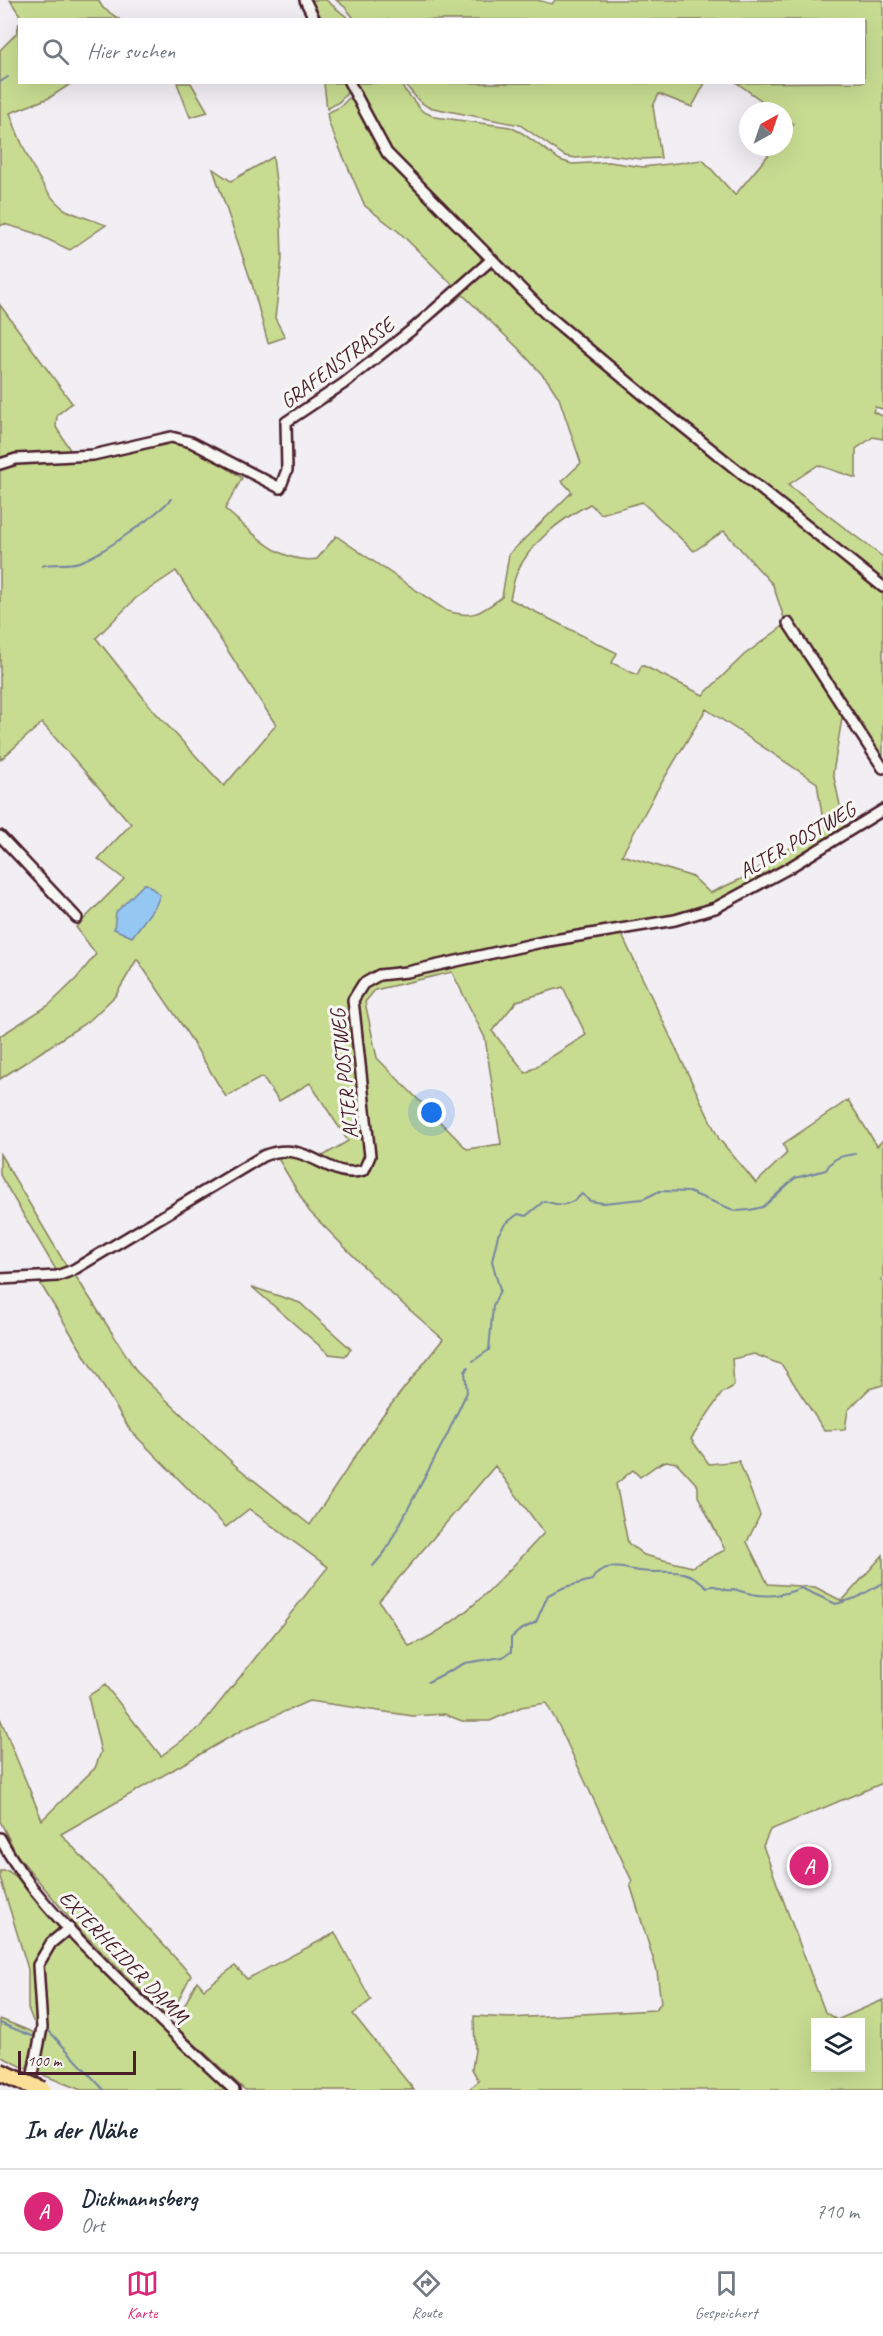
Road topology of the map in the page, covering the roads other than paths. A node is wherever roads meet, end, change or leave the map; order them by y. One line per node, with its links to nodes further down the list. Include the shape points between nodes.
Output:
1 (305, 0): 2 (street)
2 (314, 18)
3 (350, 84): 4 (street, via 387,153)
4 (491, 260): 5 (street, GRAFENSTRASSE, via 343,384 286,422 287,470 280,488 191,442 171,437 93,455 16,459); 6 (street, via 572,336)
5 (0, 464)
6 (883, 587)
7 (788, 623): 8 (street)
8 (883, 768)
9 (883, 810): 12 (street, ALTER POSTWEG, via 787,870 714,908 675,920 379,975 363,984 353,1000 370,1156 364,1170 347,1172 305,1153 277,1150 73,1270 57,1276)
10 (0, 836): 11 (street)
11 (77, 918)
12 (0, 1279)
13 (0, 1838): 14 (street, EXTERHEIDER DAMM)
14 (10, 1858): 15 (street); 16 (street, EXTERHEIDER DAMM)
15 (0, 1860)
16 (69, 1928): 18 (street, via 51,1943 38,1965 42,2028); 20 (street, EXTERHEIDER DAMM, via 167,2029)
17 (0, 2072): 19 (highway, bridge)
18 (26, 2090)
19 (42, 2090)
20 (234, 2090)

